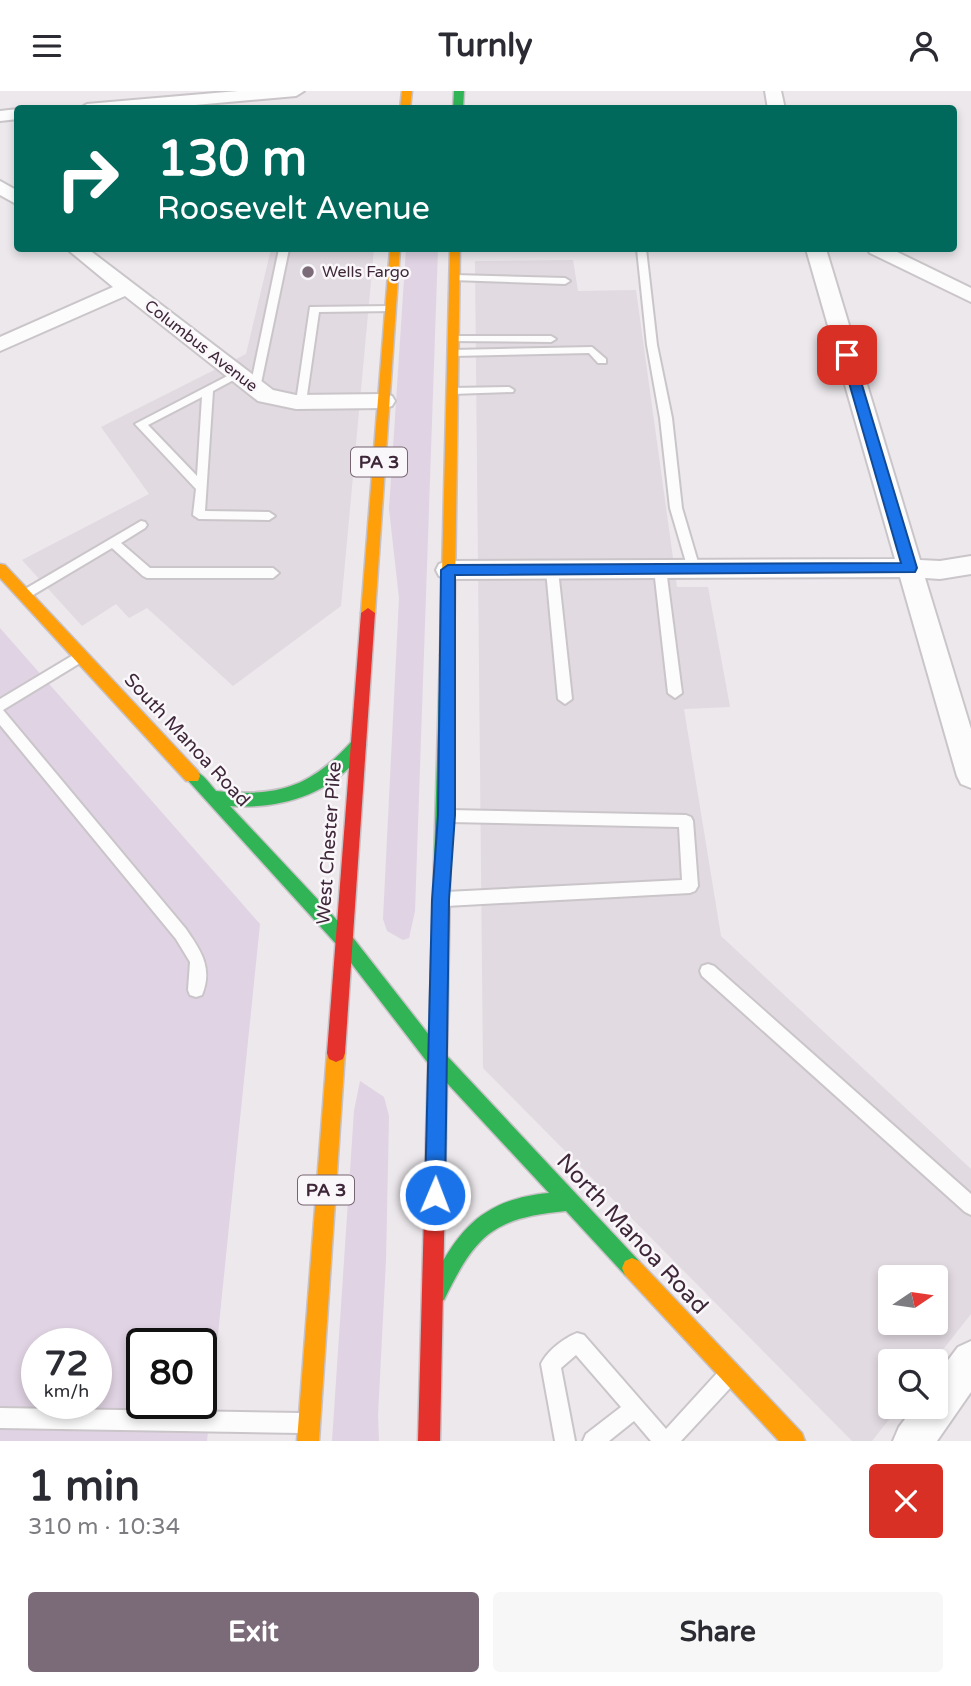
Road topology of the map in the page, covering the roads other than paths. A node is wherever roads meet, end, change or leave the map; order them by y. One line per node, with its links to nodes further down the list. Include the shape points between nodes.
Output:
1 (296, 91): 2 (street)
2 (133, 105)
3 (0, 186): 4 (street)
4 (14, 197)
5 (81, 252): 14 (street, Columbus Avenue)
6 (283, 252): 22 (lane)
7 (395, 252): 16 (main road, West Chester Pike / PA 3)
8 (455, 252): 12 (main road)
9 (641, 252): 36 (lane, via 676,508)
10 (817, 252): 33 (street)
11 (883, 252): 15 (street)
12 (455, 278): 13 (lane); 19 (main road)
13 (565, 281)
14 (126, 288): 18 (street); 21 (street, Columbus Avenue)
15 (971, 296)
16 (390, 309): 26 (main road, West Chester Pike / PA 3); 27 (lane, via 314,309)
17 (551, 339): 19 (lane)
18 (0, 345)
19 (453, 346): 20 (lane, via 592,350); 25 (main road)
20 (602, 361)
21 (237, 374): 22 (street, Columbus Avenue); 23 (lane)
22 (255, 388): 27 (street, Columbus Avenue, via 275,400)
23 (208, 389): 28 (lane); 28 (lane, via 141,424)
24 (509, 390): 25 (lane)
25 (452, 391): 37 (main road)
26 (384, 401): 27 (street, Columbus Avenue); 46 (main road, West Chester Pike / PA 3)
27 (301, 402)
28 (202, 488): 29 (lane, via 200,515)
29 (269, 516)
30 (141, 526): 31 (lane)
31 (114, 543): 39 (lane, via 147,573); 40 (lane)
32 (971, 565): 33 (street)
33 (910, 568): 36 (street); 47 (street)
34 (0, 569): 40 (main road, South Manoa Road)
35 (660, 569): 36 (street); 38 (street); 42 (lane)
36 (694, 569)
37 (448, 570): 38 (street); 49 (main road)
38 (552, 570): 43 (lane)
39 (273, 573)
40 (24, 595): 41 (main road, South Manoa Road)
41 (80, 656): 44 (lane); 48 (main road, South Manoa Road)
42 (675, 692)
43 (565, 699)
44 (0, 706)
45 (0, 715): 53 (lane, via 181,934 198,961)
46 (358, 745): 48 (main road, via 331,778 307,791 261,802); 51 (main road, West Chester Pike / PA 3)
47 (971, 776)
48 (212, 797): 51 (main road, South Manoa Road)
49 (446, 815): 50 (main road); 50 (lane, via 686,821 690,887)
50 (441, 900): 54 (main road)
51 (344, 940): 54 (main road, South Manoa Road); 62 (main road, West Chester Pike / PA 3)
52 (708, 971): 56 (lane)
53 (197, 990)
54 (437, 1059): 55 (main road, North Manoa Road); 57 (main road)
55 (570, 1201): 57 (main road, via 539,1202 492,1217 468,1236 452,1258); 59 (main road, North Manoa Road)
56 (971, 1206)
57 (432, 1305): 63 (main road)
58 (971, 1360): 68 (street)
59 (731, 1373): 66 (lane); 67 (main road, North Manoa Road)
60 (635, 1408): 64 (lane, via 577,1342 551,1364); 65 (lane); 66 (lane)
61 (0, 1418): 62 (lane)
62 (308, 1432)
63 (429, 1441)
64 (565, 1441)
65 (593, 1441)
66 (666, 1441)
67 (794, 1441)
68 (913, 1441)

